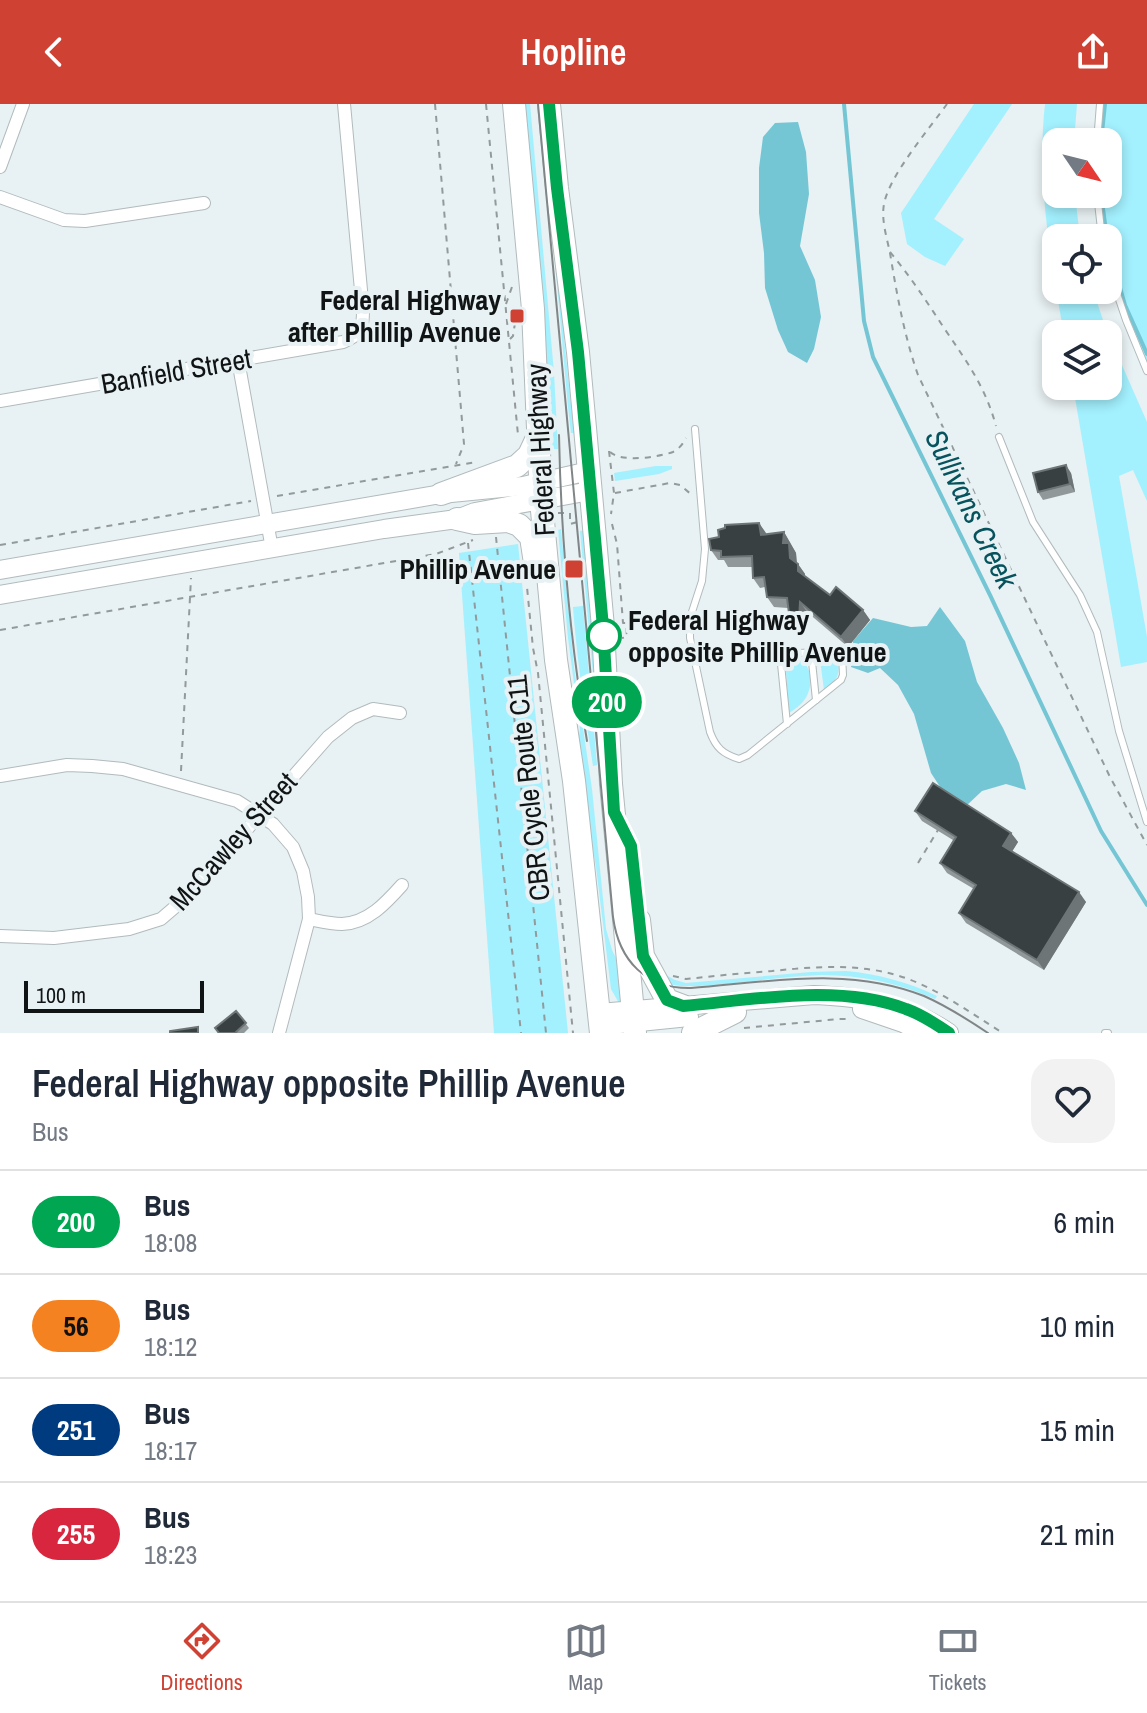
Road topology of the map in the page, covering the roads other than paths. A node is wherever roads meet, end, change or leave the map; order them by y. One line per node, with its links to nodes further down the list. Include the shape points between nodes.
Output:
1 (23, 104): 7 (street)
2 (344, 104): 11 (street, Banfield Street, via 363,326 343,342)
3 (514, 104): 15 (highway, Federal Highway, via 533,309)
4 (549, 104): 17 (highway, Federal Highway)
5 (1100, 104): 6 (lane)
6 (1098, 128)
7 (0, 167)
8 (0, 197): 9 (street, via 64,220 85,221)
9 (204, 203)
10 (1120, 304): 12 (lane)
11 (238, 360): 13 (street, Banfield Street); 21 (street)
12 (1147, 371)
13 (0, 401)
14 (695, 429): 29 (lane, via 705,549 690,638 710,732 718,749 739,759)
15 (528, 437): 18 (highway, Federal Highway); 19 (highway, via 529,455 517,466)
16 (999, 437): 33 (lane, via 1033,522 1097,632)
17 (589, 481): 18 (main road); 31 (highway, Federal Highway)
18 (541, 491): 19 (main road, via 523,486); 20 (main road); 26 (highway, Federal Highway)
19 (441, 494): 21 (main road)
20 (457, 519): 22 (main road); 26 (highway, via 512,522 529,534 542,635)
21 (268, 524): 22 (street); 23 (main road)
22 (272, 549): 24 (main road)
23 (0, 570)
24 (0, 595)
25 (811, 652): 27 (lane); 27 (lane, via 842,654 841,680); 29 (lane, via 780,654)
26 (556, 660): 40 (highway, Federal Highway)
27 (816, 700): 29 (lane)
28 (400, 713): 32 (street, McCawley Street, via 373,709 352,718 328,737)
29 (787, 724)
30 (0, 776): 32 (street, via 67,765 123,769 237,801)
31 (614, 812): 37 (highway, via 631,846 643,956 667,1000); 39 (highway, Federal Highway)
32 (260, 814): 35 (street, via 293,847 303,871); 36 (street, McCawley Street, via 161,919 129,929 54,938)
33 (1147, 822)
34 (402, 885): 35 (street, via 364,919 342,924)
35 (309, 919): 41 (street)
36 (0, 936)
37 (683, 1006): 39 (main road); 44 (main road, via 850,996 906,1009)
38 (737, 1020): 39 (main road); 42 (highway); 43 (main road, via 810,1004 863,1009)
39 (634, 1022): 40 (main road)
40 (600, 1024)
41 (279, 1033)
42 (693, 1033)
43 (923, 1033)
44 (949, 1033)

